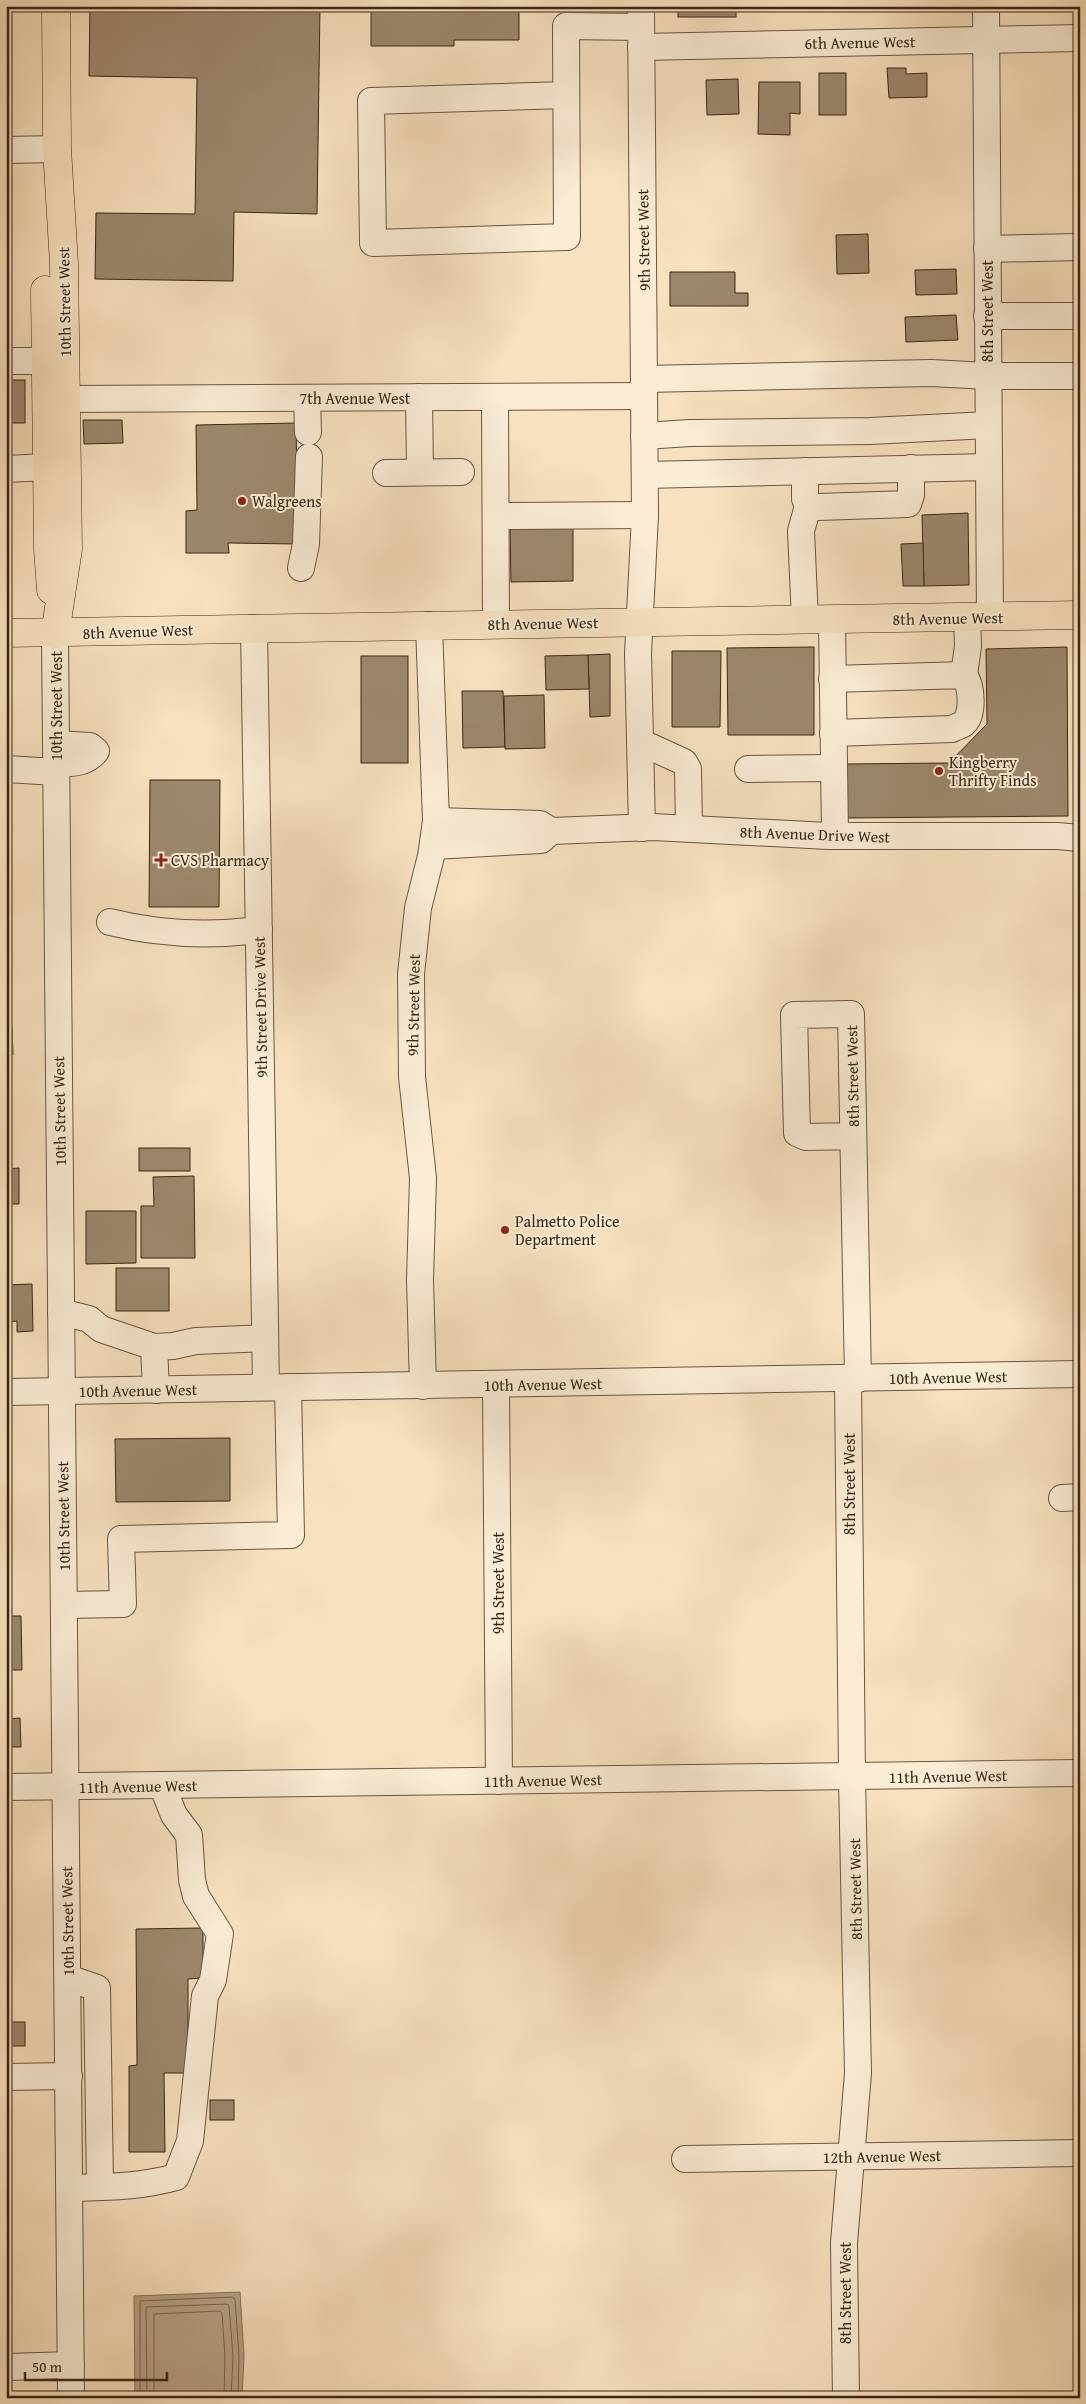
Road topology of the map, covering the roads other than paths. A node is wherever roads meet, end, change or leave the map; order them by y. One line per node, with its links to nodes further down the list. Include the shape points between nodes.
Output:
1 (56, 6): 8 (main road, 10th Street West)
2 (986, 6): 6 (street, 8th Street West)
3 (565, 16): 4 (street, 6th Avenue West); 7 (street)
4 (641, 27): 6 (street, 6th Avenue West); 18 (street, 9th Street West)
5 (1080, 38): 6 (street, 6th Avenue West)
6 (986, 40): 11 (street, 8th Street West)
7 (566, 95): 7 (street, via 567,237 373,243 371,101)
8 (56, 149): 9 (street); 15 (main road, 10th Street West, via 46,264); 22 (main road, 10th Street West, via 64,264)
9 (6, 150)
10 (1080, 247): 11 (street)
11 (987, 248): 12 (street, 8th Street West)
12 (987, 316): 13 (street); 16 (street, 8th Street West)
13 (1080, 316)
14 (6, 361): 15 (street)
15 (45, 361): 25 (main road, 10th Street West)
16 (988, 376): 17 (street, 7th Avenue West); 18 (street, 7th Avenue West, via 930,373); 23 (street, 8th Street West)
17 (1080, 376)
18 (644, 388): 20 (street, 7th Avenue West); 24 (street, 9th Street West)
19 (419, 397): 20 (street, 7th Avenue West); 21 (street, 7th Avenue West); 30 (street)
20 (495, 397): 36 (street)
21 (307, 398): 22 (street, 7th Avenue West); 37 (street, via 306,544)
22 (65, 399): 46 (main road, 10th Street West, via 68,549)
23 (988, 425): 24 (street); 26 (street, 8th Street West)
24 (644, 436): 33 (street, 9th Street West)
25 (46, 467): 28 (street); 46 (main road, 10th Street West)
26 (988, 467): 27 (street); 39 (street, 8th Street West)
27 (911, 468): 29 (street); 34 (street, via 908,504)
28 (6, 469)
29 (805, 471): 33 (street); 34 (street)
30 (420, 472): 31 (street); 32 (street)
31 (461, 472)
32 (386, 473)
33 (645, 474): 35 (street, 9th Street West)
34 (808, 506): 40 (street, via 801,531)
35 (645, 515): 36 (street); 41 (street, 9th Street West)
36 (496, 516): 42 (street)
37 (301, 568)
38 (1080, 615): 39 (main road, 8th Avenue West)
39 (978, 617): 40 (main road, 8th Avenue West); 47 (street, 8th Street West, via 968,646)
40 (819, 620): 41 (main road, 8th Avenue West); 48 (street)
41 (638, 622): 42 (main road, 8th Avenue West); 50 (street, 9th Street West)
42 (496, 624): 43 (main road, 8th Avenue West)
43 (429, 625): 44 (main road, 8th Avenue West); 55 (street, 9th Street West)
44 (254, 628): 46 (main road, 8th Avenue West); 63 (street, 9th Street Drive West)
45 (6, 634): 46 (main road, 8th Avenue West)
46 (55, 634): 51 (street, 10th Street West)
47 (964, 676): 48 (street); 49 (street, via 969,682 970,694 969,716 964,724 952,728)
48 (832, 679): 49 (street)
49 (833, 733): 52 (street)
50 (640, 742): 56 (street, 9th Street West); 57 (street, via 684,762 688,769)
51 (56, 760): 53 (street); 65 (street, 10th Street West)
52 (834, 768): 54 (street); 59 (street)
53 (6, 769)
54 (748, 769)
55 (436, 821): 58 (street, 8th Avenue Drive West, via 540,824); 61 (street, 9th Street West)
56 (642, 828): 57 (street, 8th Avenue Drive West); 58 (street, 8th Avenue Drive West)
57 (690, 828): 59 (street, 8th Avenue Drive West)
58 (551, 831): 61 (street, 8th Avenue Drive West, via 541,840)
59 (835, 836): 60 (street, 8th Avenue Drive West)
60 (1080, 838)
61 (433, 846): 71 (street, 9th Street West, via 418,908 411,974 412,1077 423,1178 420,1280)
62 (110, 922): 63 (street, via 156,931 191,933)
63 (259, 930): 66 (street, 9th Street Drive West)
64 (853, 1136): 64 (street, 8th Street West, via 851,1014 794,1015 797,1133 806,1137); 69 (street, 8th Street West)
65 (61, 1312): 67 (street, via 89,1319 101,1328); 75 (street, 10th Street West)
66 (265, 1338): 67 (street, via 196,1341); 72 (street, 9th Street Drive West)
67 (154, 1347): 73 (street)
68 (1080, 1374): 69 (street, 10th Avenue West)
69 (853, 1379): 70 (street, 10th Avenue West); 78 (street, 8th Street West)
70 (496, 1384): 71 (street, 10th Avenue West); 79 (street, 9th Street West)
71 (423, 1386): 72 (street, 10th Avenue West)
72 (277, 1387): 73 (street, 10th Avenue West); 76 (street, 9th Street Drive West, via 291,1535 121,1539 123,1604)
73 (156, 1390): 75 (street, 10th Avenue West)
74 (6, 1392): 75 (street, 10th Avenue West)
75 (61, 1392): 76 (street, 10th Street West)
76 (64, 1605): 81 (street, 10th Street West)
77 (1080, 1774): 78 (street, 11th Avenue West)
78 (852, 1777): 79 (street, 11th Avenue West); 87 (street, 8th Street West, via 858,2073)
79 (499, 1781): 80 (street, 11th Avenue West)
80 (162, 1785): 81 (street, 11th Avenue West); 89 (street, via 174,1815 189,1835 196,1896 220,1934 213,1980 204,1996 190,2142 176,2176 154,2183)
81 (66, 1786): 82 (street, 11th Avenue West); 83 (street, 10th Street West)
82 (6, 1787)
83 (68, 1978): 84 (street, 10th Street West); 89 (street, via 98,1988)
84 (69, 2076): 85 (street); 90 (street, 10th Street West)
85 (6, 2077)
86 (1080, 2153): 87 (street, 12th Avenue West)
87 (851, 2156): 88 (street, 12th Avenue West); 94 (street, 8th Street West, via 844,2243)
88 (685, 2159)
89 (100, 2187): 90 (street)
90 (70, 2188): 91 (street, 10th Street West)
91 (71, 2365): 92 (street); 93 (street, 10th Street West)
92 (6, 2367)
93 (71, 2398)
94 (846, 2398)

